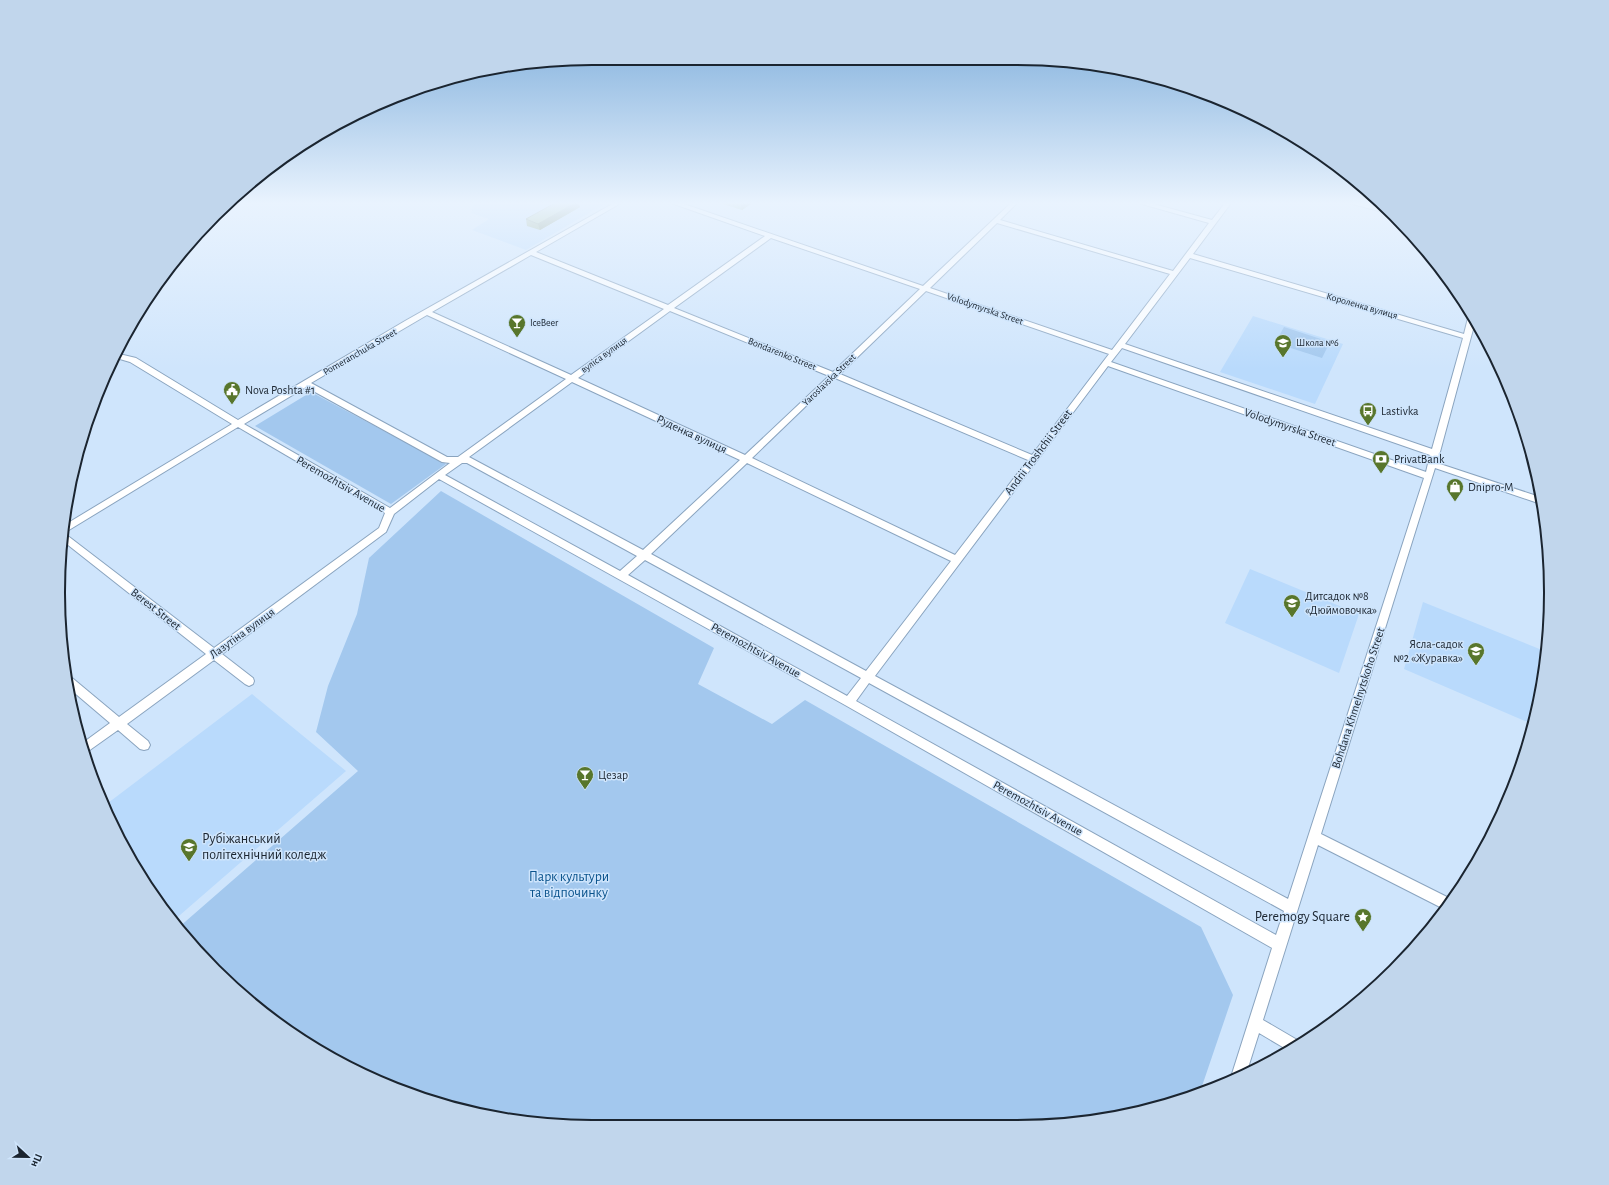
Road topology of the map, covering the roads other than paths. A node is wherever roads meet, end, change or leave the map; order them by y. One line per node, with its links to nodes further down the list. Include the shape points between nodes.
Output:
1 (519, 258): 12 (street, Pomeranchuka Street)
2 (546, 258): 11 (street, Bondarenko Street)
3 (738, 258): 11 (street, вуліса вулиця)
4 (837, 258): 10 (street, Volodymyrska Street)
5 (957, 258): 10 (street, Yaroslavska Street)
6 (1124, 258): 9 (street)
7 (1185, 258): 9 (street, Andrii Troshchii Street)
8 (1199, 258): 14 (street, Короленка вулиця)
9 (1174, 273): 15 (street, Andrii Troshchii Street)
10 (926, 289): 16 (street, Volodymyrska Street); 19 (street, Yaroslavska Street)
11 (669, 308): 19 (street, Bondarenko Street); 20 (street, вуліса вулиця)
12 (427, 312): 20 (street, Руденка вулиця); 21 (street, Pomeranchuka Street)
13 (1470, 324): 14 (street, Bohdana Khmelnytskoho Street)
14 (1467, 337): 23 (street, Bohdana Khmelnytskoho Street)
15 (1120, 345): 16 (street, Andrii Troshchii Street); 23 (street, Volodymyrska Street)
16 (1113, 353): 18 (street, Andrii Troshchii Street)
17 (120, 357): 22 (street, Peremozhtsiv Avenue, via 133,360)
18 (1106, 363): 26 (street, Andrii Troshchii Street); 28 (street, Volodymyrska Street)
19 (834, 375): 25 (street, Yaroslavska Street); 26 (street, Bondarenko Street)
20 (571, 378): 24 (street, вуліса вулиця); 25 (street, Руденка вулиця)
21 (305, 383): 22 (street, Pomeranchuka Street); 24 (street, via 445,460)
22 (237, 423): 30 (street, Peremozhtsiv Avenue); 31 (street, Pomeranchuka Street)
23 (1434, 458): 28 (street, Bohdana Khmelnytskoho Street); 29 (street, Volodymyrska Street)
24 (460, 459): 27 (street, вуліса вулиця); 33 (street, via 476,464)
25 (746, 459): 33 (street, Yaroslavska Street); 34 (street, Руденка вулиця)
26 (1033, 459): 34 (street, Andrii Troshchii Street)
27 (439, 475): 30 (street, Peremozhtsiv Avenue); 35 (street, Peremozhtsiv Avenue)
28 (1429, 476): 44 (street, Bohdana Khmelnytskoho Street)
29 (1535, 499)
30 (390, 512): 36 (street, Лазутіна вулиця, via 383,530)
31 (70, 526)
32 (68, 540): 36 (street, Berest Street)
33 (643, 556): 35 (street, Yaroslavska Street); 37 (street)
34 (957, 560): 37 (street, Andrii Troshchii Street)
35 (621, 576): 40 (street, Peremozhtsiv Avenue)
36 (213, 654): 38 (street, Berest Street); 41 (street, Лазутіна вулиця)
37 (867, 678): 40 (street, Andrii Troshchii Street); 46 (street)
38 (248, 681)
39 (74, 686): 41 (street)
40 (849, 702): 47 (street, Peremozhtsiv Avenue)
41 (118, 724): 42 (street); 43 (street, Лазутіна вулиця)
42 (144, 745)
43 (88, 746)
44 (1314, 837): 45 (street); 46 (street, Bohdana Khmelnytskoho Street)
45 (1444, 902)
46 (1292, 908): 47 (street, Bohdana Khmelnytskoho Street)
47 (1279, 944): 48 (street, Bohdana Khmelnytskoho Street)
48 (1255, 1023): 49 (street); 50 (street, Bohdana Khmelnytskoho Street)
49 (1290, 1043)
50 (1240, 1070)

